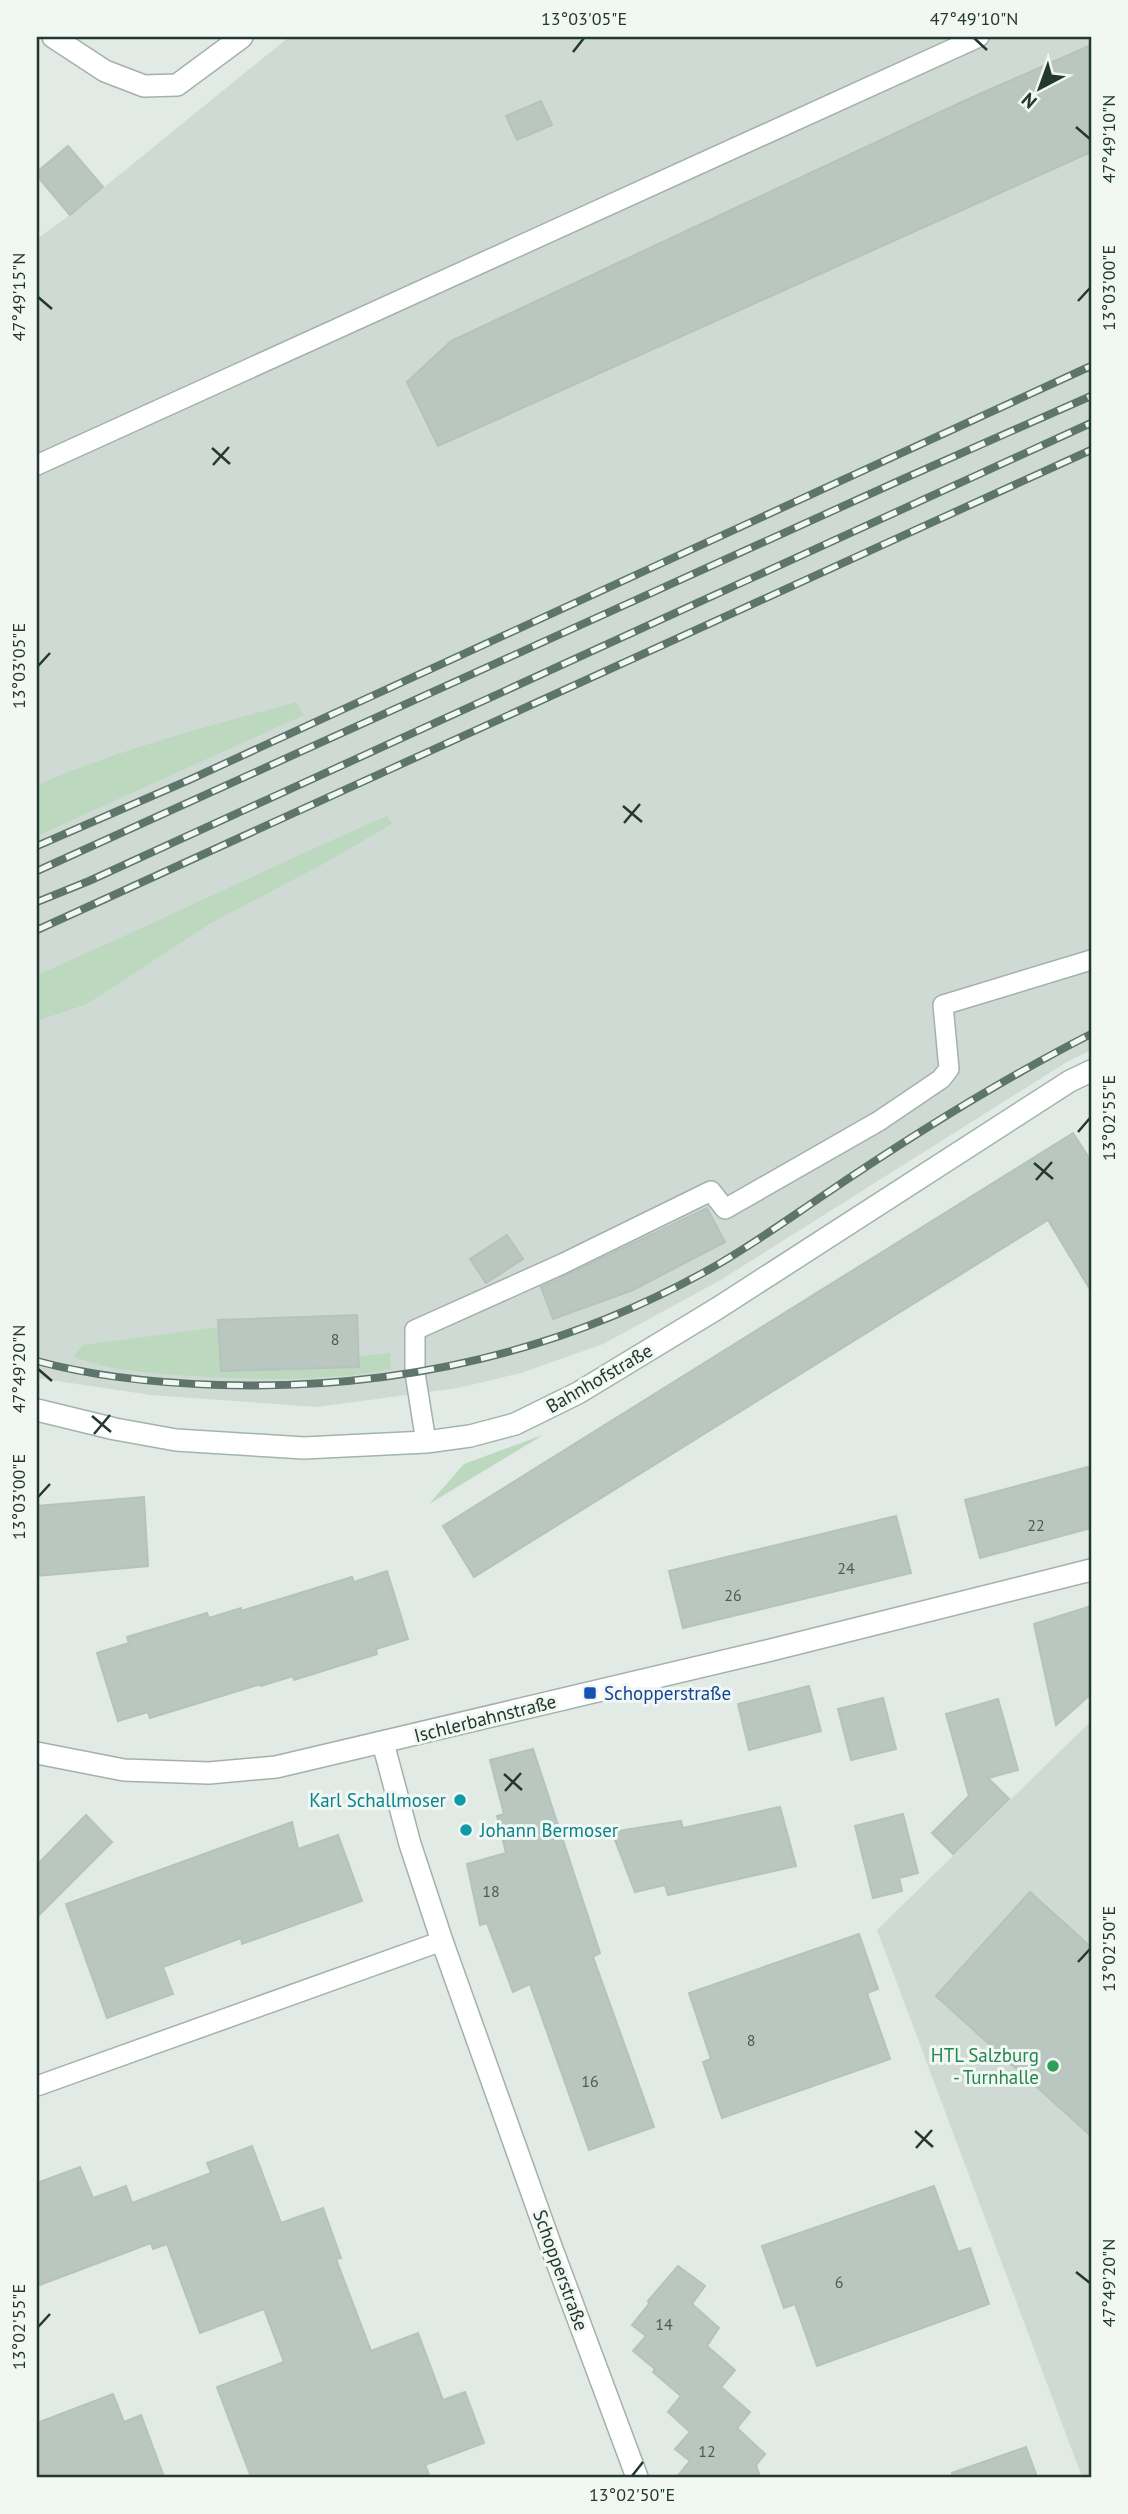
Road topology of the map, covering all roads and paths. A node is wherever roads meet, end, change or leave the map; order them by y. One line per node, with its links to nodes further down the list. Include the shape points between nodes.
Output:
1 (53, 37): 2 (street, via 105,71 144,86 177,85)
2 (243, 37)
3 (979, 37): 4 (lane)
4 (37, 465)
5 (1091, 960): 8 (lane, via 943,1005 949,1069 941,1079 879,1121 725,1209 711,1191 415,1330 415,1373)
6 (1091, 1072): 8 (street, Bahnhofstraße, via 1070,1081 578,1393 515,1424)
7 (37, 1410): 8 (street, Bahnhofstraße, via 176,1440 304,1448)
8 (426, 1442)
9 (1091, 1570): 10 (street, Ischlerbahnstraße)
10 (383, 1743): 11 (street, Ischlerbahnstraße, via 276,1767 209,1773 124,1770); 12 (street, Schopperstraße)
11 (37, 1753)
12 (442, 1941): 13 (lane); 14 (street, Schopperstraße)
13 (37, 2086)
14 (637, 2477)

